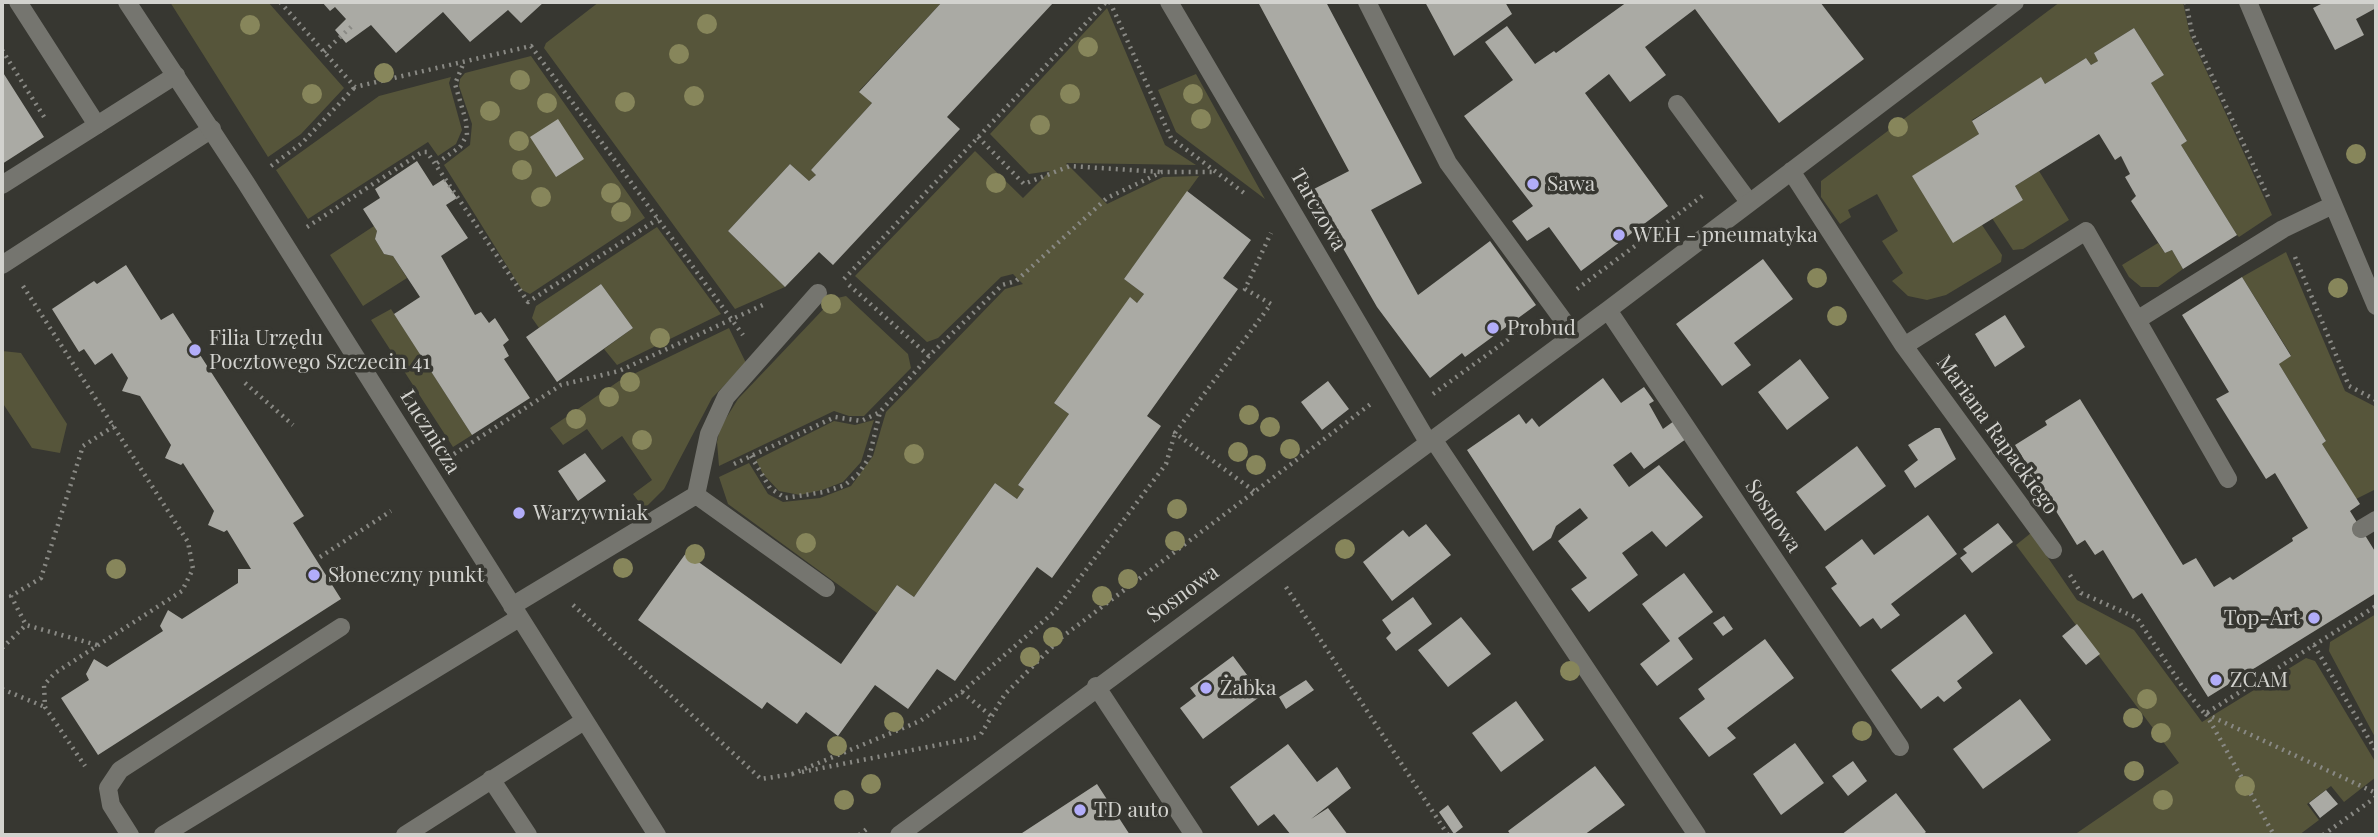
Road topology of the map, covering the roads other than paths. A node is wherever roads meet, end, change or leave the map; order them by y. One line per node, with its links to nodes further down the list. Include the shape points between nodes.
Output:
1 (18, 2): 9 (street)
2 (127, 2): 7 (street, Łucznicza)
3 (1169, 2): 22 (street, Tarczowa)
4 (1367, 2): 20 (street, via 1448,163)
5 (2015, 2): 11 (street, Sosnowa)
6 (2248, 2): 14 (street)
7 (176, 75): 9 (street); 10 (street, Łucznicza)
8 (1677, 104): 13 (street)
9 (97, 125): 12 (street)
10 (212, 129): 15 (street); 27 (street, Łucznicza)
11 (1791, 171): 13 (street, Sosnowa); 21 (street, Mariana Rapackiego)
12 (2, 186)
13 (1749, 202): 18 (street, Sosnowa)
14 (2333, 205): 17 (street); 19 (street, via 2283,229)
15 (4, 263)
16 (818, 293): 24 (street, via 726,397 709,434)
17 (2376, 306)
18 (1608, 310): 20 (street, Sosnowa); 31 (street, Sosnowa)
19 (2137, 320): 21 (street, Mariana Rapackiego, via 2086,231); 23 (street, Mariana Rapackiego)
20 (1574, 335): 22 (street, Sosnowa)
21 (1905, 346): 25 (street, Mariana Rapackiego)
22 (1430, 440): 29 (street, Sosnowa); 40 (street)
23 (2228, 479)
24 (698, 488): 26 (street); 27 (street, via 534,593)
25 (2053, 550)
26 (826, 588)
27 (516, 612): 30 (street, Łucznicza); 34 (street)
28 (341, 627): 33 (street, via 120,770 108,788 111,805)
29 (1096, 687): 38 (street, Sosnowa); 39 (street)
30 (584, 721): 32 (street); 37 (street, Łucznicza)
31 (1900, 747)
32 (491, 779): 35 (street); 36 (street)
33 (130, 835)
34 (163, 835)
35 (405, 835)
36 (528, 835)
37 (657, 835)
38 (899, 835)
39 (1194, 835)
40 (1697, 835)

